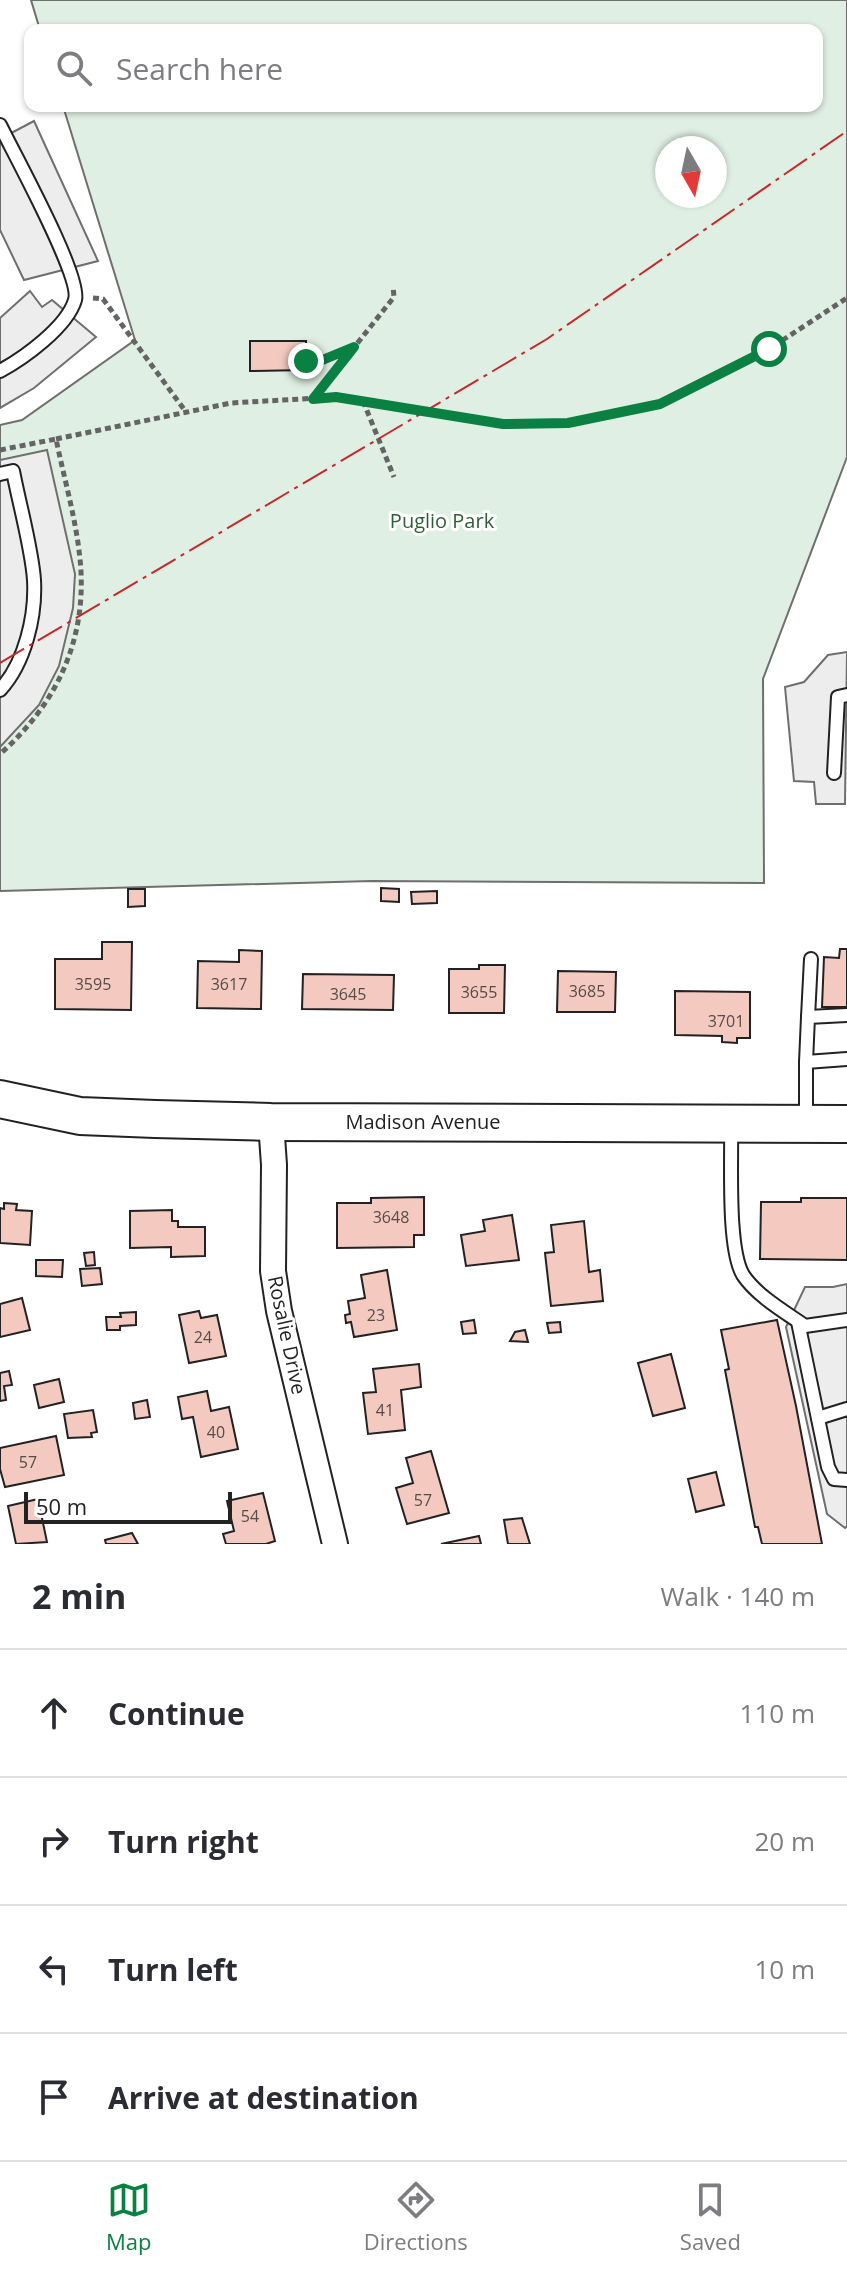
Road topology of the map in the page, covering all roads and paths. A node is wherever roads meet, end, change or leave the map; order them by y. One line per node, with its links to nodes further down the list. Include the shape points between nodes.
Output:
1 (0, 125): 3 (lane, via 70,270)
2 (393, 286): 5 (path, via 394,297)
3 (76, 298): 7 (lane, via 65,319); 10 (path, via 103,299)
4 (847, 298): 9 (path, via 769,349 660,404 568,423 503,424)
5 (354, 347): 6 (path); 8 (path)
6 (306, 361)
7 (0, 371)
8 (313, 399): 9 (path); 10 (path, via 231,403)
9 (363, 401): 13 (path)
10 (186, 412): 11 (path)
11 (56, 439)
12 (0, 474): 14 (lane, via 13,471 34,579 28,634 12,678)
13 (394, 477)
14 (0, 690)
15 (847, 695): 16 (lane, via 838,697)
16 (834, 773)
17 (811, 959): 19 (lane)
18 (847, 1015): 19 (lane)
19 (808, 1017): 21 (lane)
20 (847, 1059): 21 (lane)
21 (806, 1062): 25 (lane)
22 (0, 1099): 23 (main road, Madison Avenue, via 80,1116)
23 (271, 1122): 24 (main road, Madison Avenue); 32 (street, Rosalie Drive, via 273,1271 279,1311)
24 (731, 1122): 25 (main road, Madison Avenue); 28 (lane, via 733,1233 743,1274)
25 (806, 1124): 26 (main road, Madison Avenue)
26 (847, 1124)
27 (847, 1320): 28 (lane, via 816,1327)
28 (798, 1322): 30 (lane)
29 (847, 1409): 30 (lane)
30 (818, 1418): 31 (lane, via 828,1467 834,1479)
31 (847, 1480)
32 (335, 1544)

